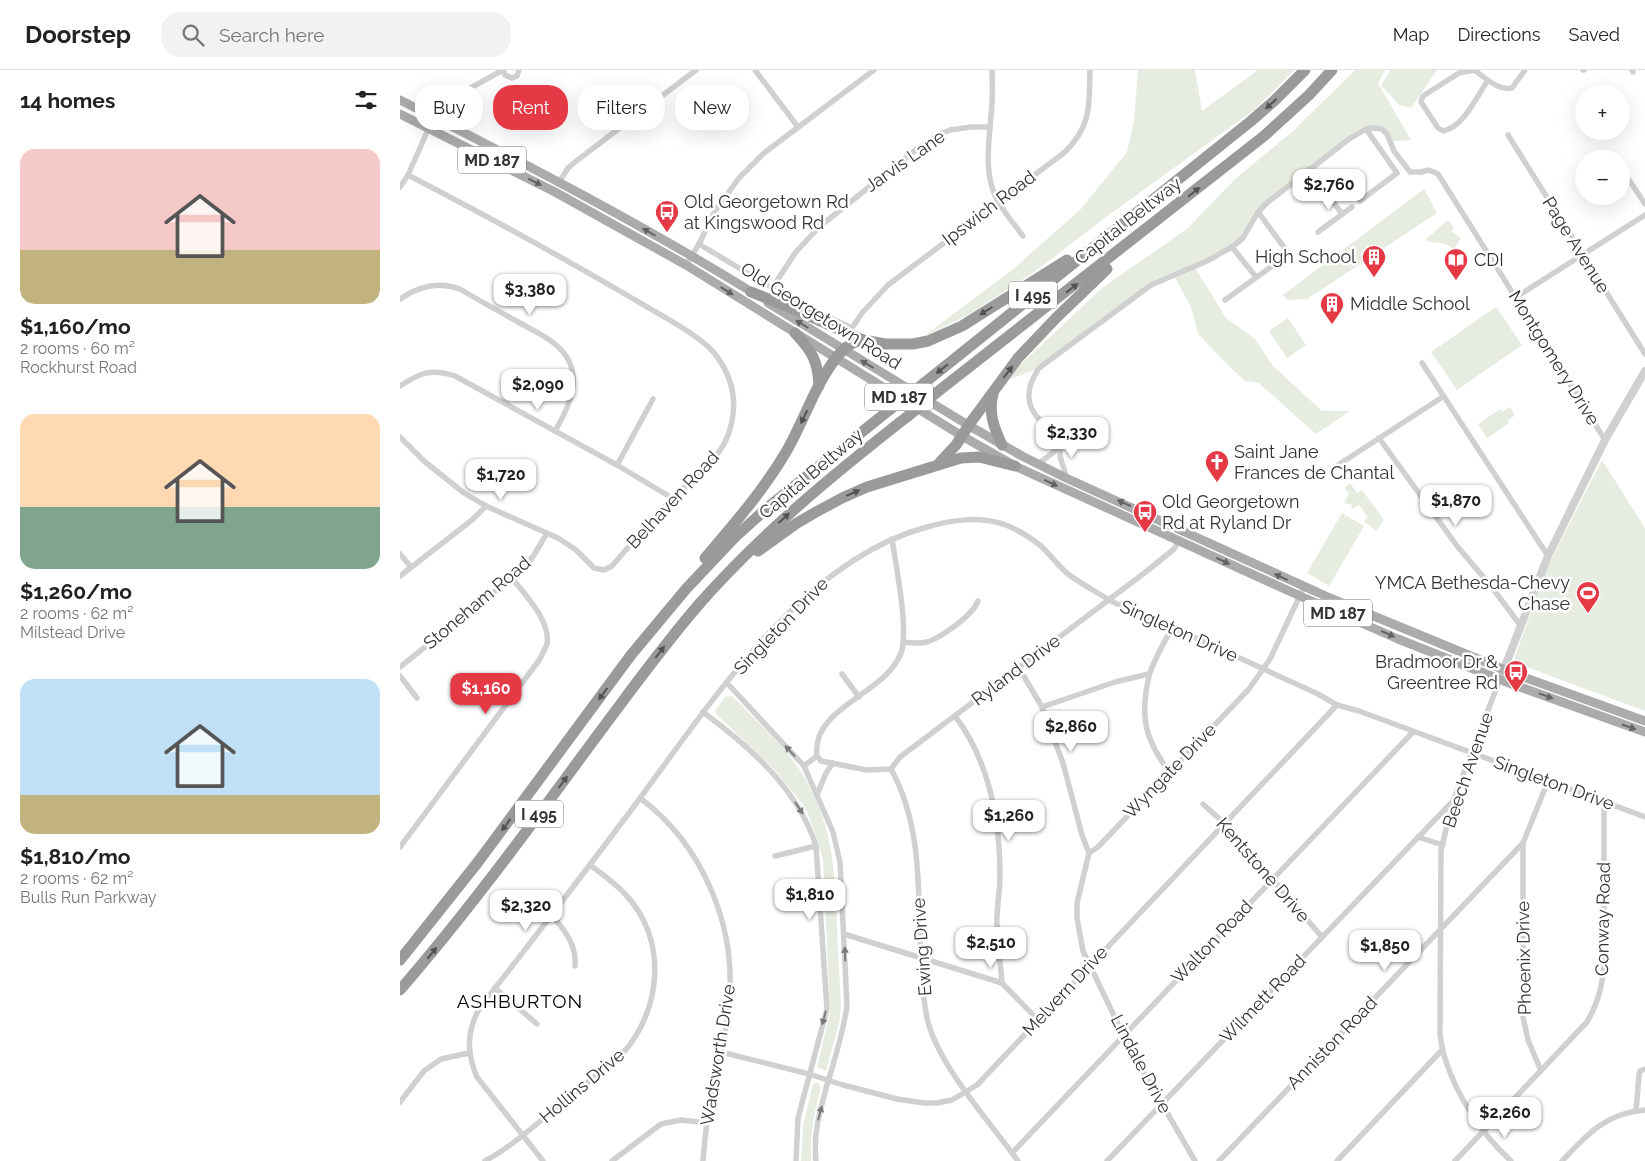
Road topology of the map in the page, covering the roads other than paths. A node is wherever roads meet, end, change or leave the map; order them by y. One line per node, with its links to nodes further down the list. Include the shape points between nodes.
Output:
1 (503, 70): 2 (street, via 512,78); 12 (street)
2 (519, 70)
3 (696, 70): 26 (street, via 575,162)
4 (755, 70): 17 (street)
5 (874, 70): 17 (street)
6 (992, 70): 18 (street)
7 (1090, 70): 30 (street, Ipswich Road, via 1089,110 1075,142)
8 (1305, 70): 33 (highway, Capital Beltway / I 495, one-way to 33, via 1274,102)
9 (1332, 70): 38 (highway, Capital Beltway / I 495, one-way to 9, via 1276,126)
10 (1525, 70): 11 (street, via 1512,88 1500,88)
11 (1488, 80): 11 (street, via 1474,70 1458,73 1423,96 1422,104 1438,128 1448,130 1464,117)
12 (476, 85)
13 (400, 100): 14 (main road, Old Georgetown Road / MD 187)
14 (415, 108)
15 (400, 114): 16 (main road, Old Georgetown Road / MD 187)
16 (415, 122)
17 (798, 127): 41 (street, via 764,153 739,178 715,211)
18 (990, 128): 30 (street, via 990,178); 47 (street, Jarvis Lane, via 950,130 917,150 818,226)
19 (1366, 129): 24 (street); 31 (street, via 1397,173); 49 (street, Montgomery Drive, via 1382,129 1410,172 1429,170 1438,174)
20 (429, 130): 25 (street)
21 (431, 130): 29 (main road, Old Georgetown Road / MD 187, one-way to 29)
22 (459, 130): 26 (main road, Old Georgetown Road / MD 187)
23 (1508, 135): 43 (street, Page Avenue)
24 (1310, 169): 35 (street); 36 (street)
25 (408, 175): 28 (street); 78 (street, Belhaven Road, via 610,285 714,352 730,380 734,402 730,429 714,459)
26 (560, 182): 29 (street); 44 (main road, Old Georgetown Road / MD 187, one-way to 26)
27 (1630, 182): 32 (street)
28 (400, 187)
29 (555, 192): 45 (main road, Old Georgetown Road / MD 187)
30 (998, 201): 40 (street); 52 (street, Ipswich Road, via 888,285)
31 (1360, 201)
32 (1645, 204)
33 (1143, 207): 54 (highway, one-way to 54, via 1042,276 946,334 912,344); 96 (highway, Capital Beltway / I 495, one-way to 96, bridge, via 800,480 736,537 681,595)
34 (1352, 207): 36 (street)
35 (1258, 212): 42 (street, via 1243,238); 46 (street, via 1289,254)
36 (1342, 214): 39 (street)
37 (1645, 215): 43 (street)
38 (1156, 222): 61 (highway, one-way to 38, via 1057,316); 92 (highway, Capital Beltway / I 495, one-way to 38, bridge, via 780,522 841,469)
39 (1318, 232)
40 (1023, 236)
41 (699, 244): 44 (street); 47 (street, Old Georgetown Road)
42 (1232, 248): 46 (street); 70 (street, via 1151,285 1039,368 1029,386 1029,399 1036,416)
43 (1582, 255): 49 (street); 56 (street, Page Avenue)
44 (692, 256): 45 (street); 48 (main road, Old Georgetown Road / MD 187)
45 (686, 265): 53 (main road, Old Georgetown Road / MD 187, one-way to 53)
46 (1256, 277): 51 (street)
47 (773, 287): 52 (street, Old Georgetown Road, via 792,300)
48 (751, 292): 54 (highway); 55 (main road, Old Georgetown Road / MD 187, one-way to 48)
49 (1516, 297): 69 (street, Montgomery Drive)
50 (400, 299): 65 (street, via 424,286 450,286 557,345 572,371 574,386 566,414)
51 (1225, 300)
52 (852, 328)
53 (794, 333): 55 (main road, Old Georgetown Road / MD 187); 60 (highway, via 813,355 818,368)
54 (863, 340): 55 (highway)
55 (839, 354): 60 (highway); 64 (main road, Old Georgetown Road / MD 187, one-way to 55); 66 (main road, Old Georgetown Road / MD 187)
56 (1645, 354)
57 (1422, 363): 62 (street)
58 (1645, 371): 69 (street, Beech Avenue)
59 (400, 386): 65 (street, via 425,372 455,376)
60 (819, 387): 96 (highway, one-way to 96, via 790,445 762,488 682,586)
61 (994, 390): 64 (highway); 71 (highway, via 992,420)
62 (1444, 396): 68 (street); 85 (street)
63 (653, 399): 72 (street)
64 (968, 425): 66 (highway); 71 (main road, Old Georgetown Road / MD 187)
65 (555, 431): 72 (street)
66 (962, 436): 73 (highway); 75 (main road, Old Georgetown Road / MD 187)
67 (400, 437): 79 (street, via 424,461)
68 (1379, 438): 76 (street); 93 (street, via 1457,546)
69 (1605, 440): 85 (street, Beech Avenue)
70 (1061, 441): 74 (street, via 1056,450); 77 (street, via 1060,456)
71 (1002, 445): 74 (main road, Old Georgetown Road / MD 187)
72 (617, 464): 78 (street)
73 (937, 464): 75 (highway, via 977,457); 92 (highway, one-way to 73, via 760,550 797,523 867,487)
74 (1038, 464): 77 (main road, Old Georgetown Road / MD 187)
75 (1015, 466): 83 (main road, Old Georgetown Road / MD 187, one-way to 83)
76 (1335, 467)
77 (1066, 478): 80 (main road, Old Georgetown Road / MD 187, one-way to 77)
78 (672, 498): 81 (street, Belhaven Road, via 612,566 604,570 594,568 576,550)
79 (486, 506): 81 (street); 86 (street)
80 (1184, 532): 83 (street, Ryland Drive); 89 (main road, Old Georgetown Road / MD 187, one-way to 80)
81 (547, 533): 88 (street, Stoneham Road, via 534,555)
82 (892, 539): 90 (street, Singleton Drive, via 948,521 982,520 1003,524 1025,534 1068,574); 95 (street); 105 (street, Singleton Drive, via 839,569 811,591 762,640)
83 (1179, 541): 89 (main road, Old Georgetown Road / MD 187, one-way to 89); 90 (street, Ryland Drive, via 1174,549)
84 (400, 554): 86 (street)
85 (1548, 556): 93 (street, Beech Avenue)
86 (411, 567): 87 (street)
87 (400, 576)
88 (512, 578): 97 (street, Stoneham Road); 133 (street, via 543,620 547,643 540,659)
89 (1302, 592): 99 (street, Wyngate Drive); 100 (main road, Old Georgetown Road / MD 187); 104 (main road, Old Georgetown Road / MD 187, one-way to 104, via 1398,639)
90 (1109, 600): 94 (street, Singleton Drive); 98 (street, Ryland Drive)
91 (978, 601): 95 (street, via 971,612 938,636 918,643)
92 (700, 603): 148 (highway, Capital Beltway / I 495, one-way to 92, via 464,914 648,667)
93 (1520, 625): 100 (street, Beech Avenue)
94 (1172, 627): 99 (street, Singleton Drive); 102 (street)
95 (904, 642): 106 (street, via 889,673)
96 (632, 655): 143 (highway, Capital Beltway / I 495, one-way to 143, via 478,862)
97 (400, 667)
98 (1019, 668): 109 (street); 111 (street, Ryland Drive)
99 (1264, 669): 108 (street, Singleton Drive); 120 (street, Wyngate Drive)
100 (1504, 669): 104 (street, Beech Avenue); 112 (main road, Old Georgetown Road / MD 187)
101 (842, 674): 106 (street)
102 (1149, 674): 109 (street); 120 (street, via 1144,707 1146,730 1154,752)
103 (400, 676): 107 (street)
104 (1500, 679): 114 (main road, Old Georgetown Road / MD 187, one-way to 114); 115 (street, Beech Avenue)
105 (727, 683): 110 (street, Singleton Drive); 118 (street, one-way to 105)
106 (859, 697): 116 (street, via 824,726 816,743)
107 (417, 698)
108 (1337, 705): 113 (street, Singleton Drive); 128 (street, Melvern Drive)
109 (1042, 707): 134 (street, via 1063,763)
110 (703, 712): 123 (street, Singleton Drive); 132 (street, one-way to 132, via 755,754 780,782 803,815)
111 (955, 716): 119 (street, Ryland Drive, via 900,757); 146 (street, via 978,756 995,811 1000,878 997,926)
112 (1645, 721)
113 (1413, 732): 115 (street, Singleton Drive); 137 (street, Walton Road)
114 (1645, 732)
115 (1472, 753): 121 (street, Singleton Drive); 124 (street, Beech Avenue)
116 (817, 756): 117 (street, via 821,761); 118 (street)
117 (833, 763): 119 (street, via 868,770); 122 (street)
118 (804, 766): 122 (street)
119 (891, 769): 142 (street, Ewing Drive, via 906,801 914,832)
120 (1169, 772): 134 (street, Wyngate Drive)
121 (1548, 781): 125 (street, Singleton Drive); 130 (street, Anniston Road)
122 (817, 795): 140 (street, via 833,832 840,862)
123 (640, 798): 136 (street, Singleton Drive); 153 (street, Wadsworth Drive, via 674,829 689,848 718,905 726,936 730,975 730,1004)
124 (1453, 801): 129 (street, Wilmett Road); 131 (street, Beech Avenue)
125 (1604, 801): 127 (street, Singleton Drive); 156 (street, Conway Road, via 1604,965 1601,990 1596,1008 1587,1022)
126 (1203, 804): 128 (street, Kentstone Drive)
127 (1645, 817)
128 (1225, 824): 137 (street, Kentstone Drive); 144 (street, Melvern Drive)
129 (1418, 837): 131 (street); 141 (street, Wilmett Road)
130 (1523, 842): 139 (street, Anniston Road); 156 (street, Phoenix Drive, via 1523,1017 1528,1040)
131 (1442, 845): 139 (street, Beech Avenue)
132 (816, 846): 135 (street); 157 (street, one-way to 157, via 827,1009)
133 (400, 847)
134 (1089, 853): 144 (street, via 1077,902 1077,918 1083,952)
135 (775, 856)
136 (590, 865): 138 (street, Singleton Drive); 166 (street, Hollins Drive, via 626,895 647,930 655,966 650,1009 640,1031 622,1054)
137 (1273, 878): 141 (street, Kentstone Drive); 151 (street, Walton Road)
138 (552, 916): 145 (street, via 572,944); 147 (street, Singleton Drive)
139 (1440, 928): 152 (street, Beech Avenue); 177 (street, Anniston Road)
140 (844, 934): 142 (street); 158 (street, one-way to 140, via 847,1006)
141 (1322, 937): 161 (street, Wilmett Road)
142 (920, 957): 146 (street); 159 (street, Ewing Drive, via 927,1018 934,1039 946,1064)
143 (400, 960)
144 (1090, 965): 149 (street, Melvern Drive); 151 (street, Lindale Drive)
145 (575, 966)
146 (1002, 984): 149 (street)
147 (495, 988): 150 (street); 154 (street, Singleton Drive, via 474,1019)
148 (400, 990)
149 (1038, 1020): 159 (street, Melvern Drive, via 977,1085)
150 (537, 1024)
151 (1124, 1035): 161 (street, Lindale Drive); 167 (street, Walton Road)
152 (1442, 1050): 165 (street, Beech Avenue, via 1468,1108); 178 (street)
153 (721, 1052): 157 (street, Melvern Drive); 164 (street, Wadsworth Drive)
154 (469, 1053): 160 (street, via 442,1059 424,1071); 166 (street, Singleton Drive, via 477,1077)
155 (1645, 1069): 163 (street, via 1639,1075)
156 (1541, 1071): 165 (street, Conway Road)
157 (808, 1074): 158 (street, Melvern Drive); 172 (street, via 798,1118)
158 (829, 1080): 159 (street, Melvern Drive, via 924,1103 952,1100); 173 (street, one-way to 158, via 814,1143)
159 (966, 1092): 167 (street, Ewing Drive)
160 (400, 1102)
161 (1162, 1104): 175 (street, Wilmett Road); 176 (street, Lindale Drive)
162 (1645, 1110): 163 (street)
163 (1636, 1111): 181 (street, via 1597,1126)
164 (707, 1123): 170 (street, via 681,1120 661,1124); 171 (street, Wadsworth Drive)
165 (1484, 1130): 179 (street, Conway Road); 180 (street, Beech Avenue)
166 (522, 1135): 168 (street, Hollins Drive); 169 (street, Singleton Drive)
167 (1012, 1152): 174 (street, Ewing Drive)
168 (485, 1161)
169 (543, 1161)
170 (612, 1161)
171 (704, 1161)
172 (796, 1161)
173 (816, 1161)
174 (1018, 1161)
175 (1108, 1161)
176 (1195, 1161)
177 (1219, 1161)
178 (1337, 1161)
179 (1455, 1161)
180 (1511, 1161)
181 (1562, 1161)

